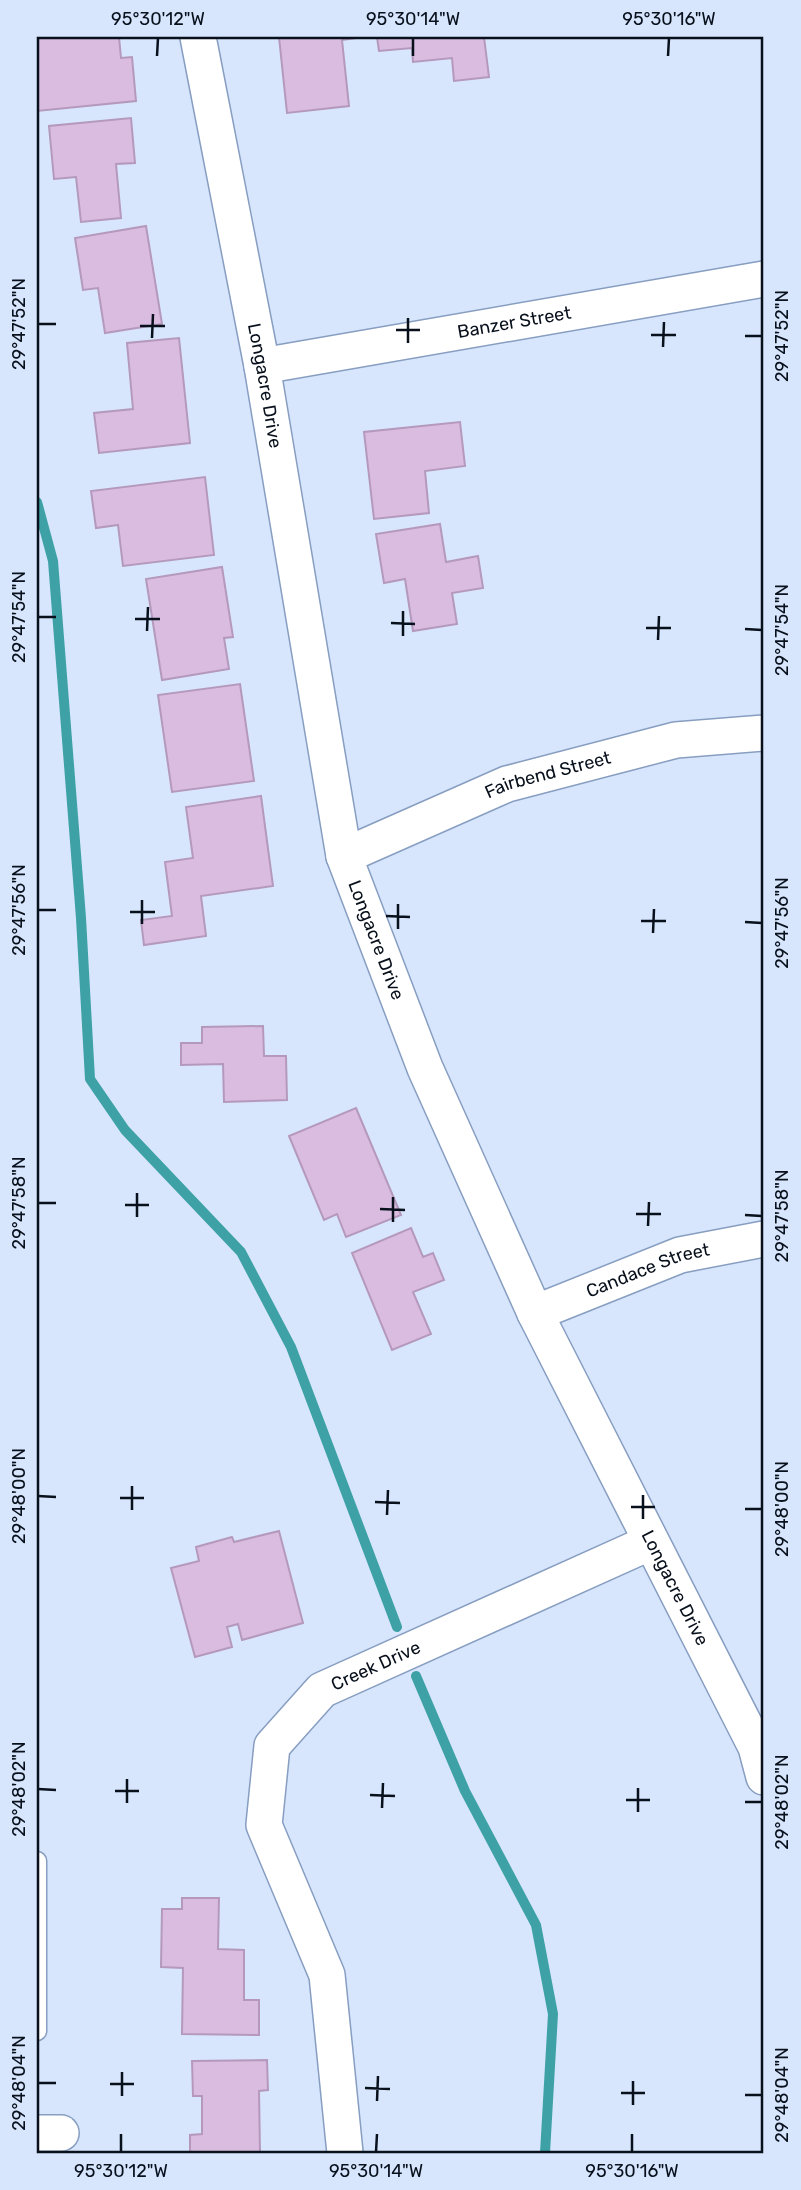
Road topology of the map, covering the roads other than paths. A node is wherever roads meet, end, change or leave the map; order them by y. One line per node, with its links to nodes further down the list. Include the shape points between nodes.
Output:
1 (198, 37): 3 (street, Longacre Drive)
2 (764, 279): 3 (street, Banzer Street)
3 (262, 366): 5 (street, Longacre Drive)
4 (764, 733): 5 (street, Fairbend Street, via 676,740 507,784)
5 (344, 856): 7 (street, Longacre Drive, via 425,1068)
6 (764, 1239): 7 (street, Candace Street, via 680,1255)
7 (535, 1313): 8 (street, Longacre Drive)
8 (651, 1542): 9 (street, Longacre Drive); 13 (street, Creek Drive, via 322,1690 272,1746 264,1825 327,1975)
9 (762, 1756)
10 (37, 1861): 11 (lane)
11 (37, 1941): 12 (lane)
12 (37, 2031)
13 (345, 2153)

